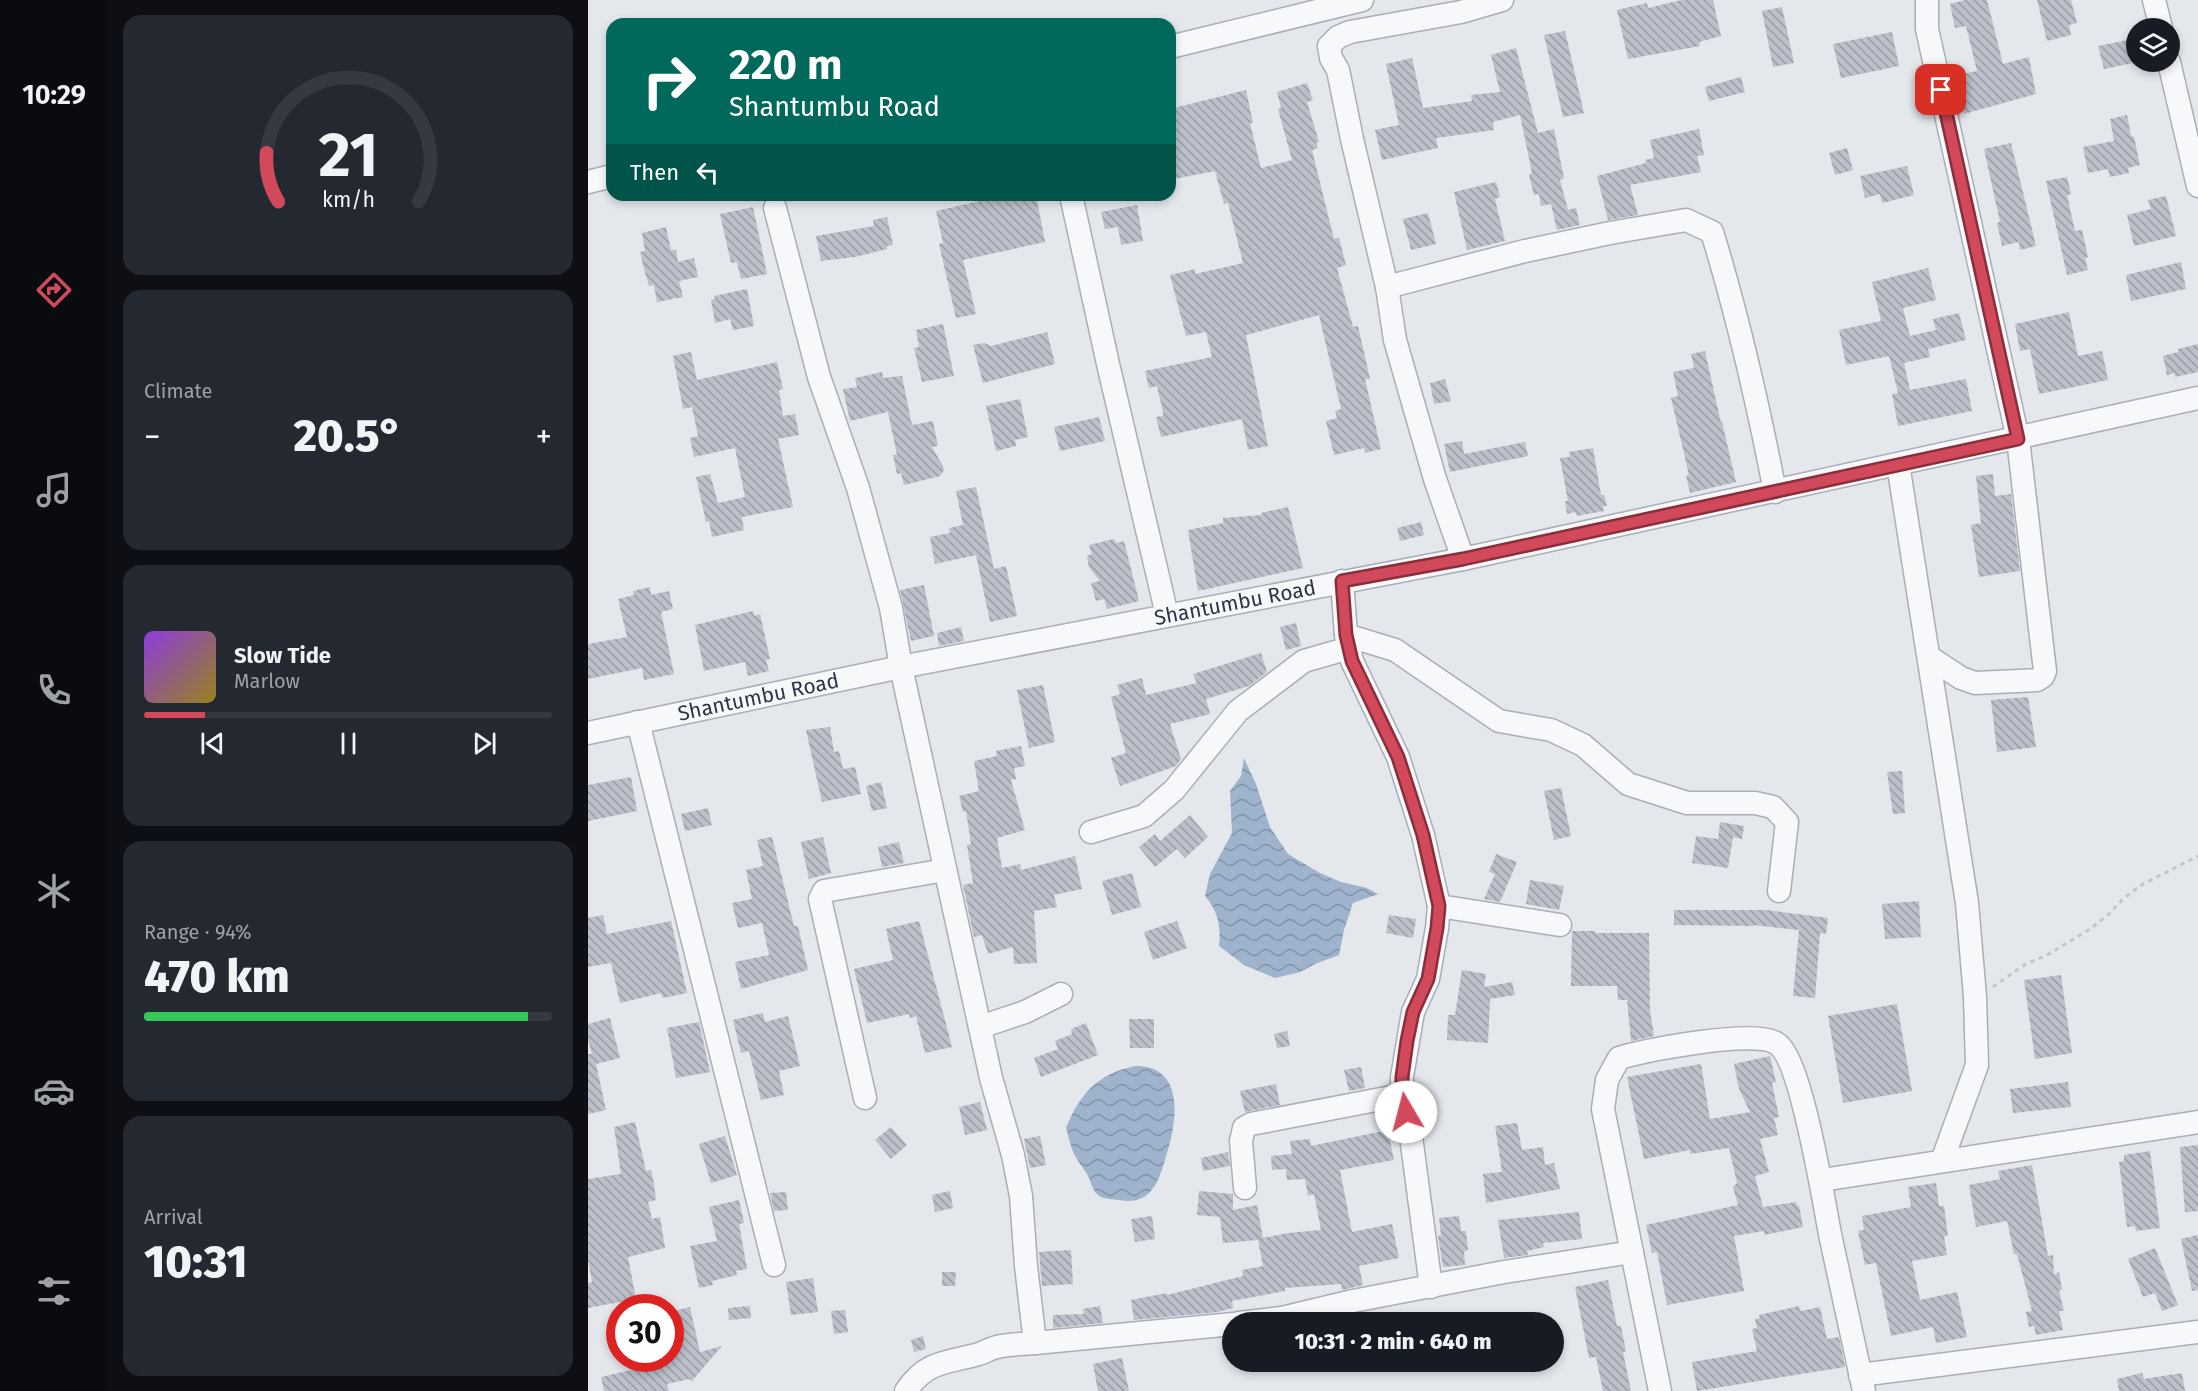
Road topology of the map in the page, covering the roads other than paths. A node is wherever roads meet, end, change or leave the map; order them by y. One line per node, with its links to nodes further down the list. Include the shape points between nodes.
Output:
1 (1362, 0): 6 (street)
2 (1502, 0): 13 (street, via 1461,12 1350,32 1329,46 1338,70)
3 (1927, 0): 15 (street, via 1927,29)
4 (2154, 0): 5 (street)
5 (2158, 18)
6 (1176, 46)
7 (2171, 72): 10 (street)
8 (606, 178): 9 (street)
9 (588, 182)
10 (2198, 186)
11 (1072, 201): 20 (street)
12 (775, 208): 23 (street, via 819,377 858,488 885,586)
13 (1387, 287): 17 (street, via 1525,251 1686,220 1712,232 1757,399); 18 (street, via 1395,340 1435,479)
14 (2198, 398): 15 (street, Shantumbu Road)
15 (2018, 439): 16 (street, Shantumbu Road); 22 (street, via 2043,676 2037,680 1975,683 1960,678)
16 (1898, 464): 17 (street, Shantumbu Road); 22 (street)
17 (1775, 492): 18 (street, Shantumbu Road)
18 (1463, 559): 19 (street, Shantumbu Road)
19 (1342, 581): 20 (street, Shantumbu Road); 21 (street)
20 (1167, 615): 23 (street, Shantumbu Road)
21 (1347, 641): 26 (street, via 1304,661 1238,711 1174,790 1144,816); 28 (street, via 1395,650 1499,721 1551,730 1583,744 1628,784 1687,803 1755,803 1773,807 1787,822); 29 (street, via 1352,661 1398,757 1423,835)
22 (1929, 657): 36 (street, via 1967,903 1977,1065)
23 (901, 667): 24 (street, Shantumbu Road); 27 (street)
24 (638, 722): 25 (street, Shantumbu Road); 40 (street)
25 (588, 733)
26 (1091, 832)
27 (945, 870): 32 (street); 34 (street, via 824,891 820,899)
28 (1779, 891)
29 (1439, 906): 30 (street); 33 (street, via 1428,979 1409,1031)
30 (1560, 925)
31 (1060, 994): 32 (street, via 1025,1012)
32 (980, 1027): 45 (street, via 1021,1196)
33 (1402, 1095): 38 (street, via 1244,1128 1241,1141); 41 (street)
34 (865, 1098)
35 (2198, 1122): 36 (street)
36 (1942, 1161): 37 (street)
37 (1822, 1180): 39 (street, via 1803,1101 1789,1060 1777,1043 1742,1039 1646,1050 1619,1058 1607,1080 1603,1109); 46 (street)
38 (1245, 1188)
39 (1632, 1252): 41 (street); 48 (street)
40 (774, 1265)
41 (1431, 1287): 42 (street)
42 (1306, 1312)
43 (1222, 1325): 45 (street)
44 (2198, 1332): 46 (street)
45 (1035, 1343): 47 (street, via 996,1347 942,1361 927,1368)
46 (1862, 1383)
47 (906, 1391)
48 (1660, 1391)

